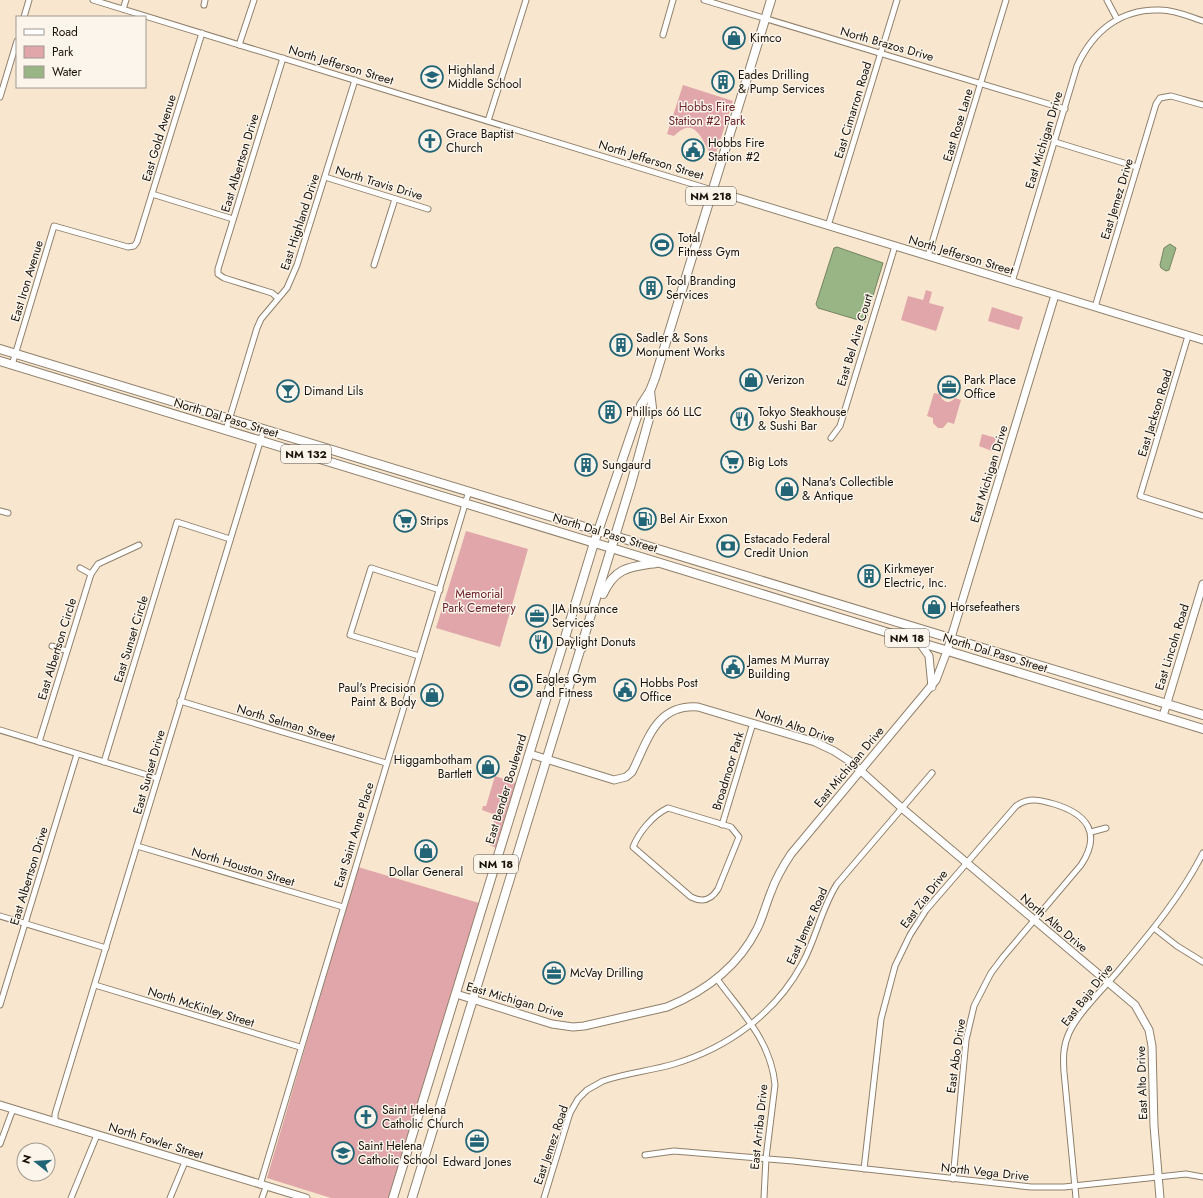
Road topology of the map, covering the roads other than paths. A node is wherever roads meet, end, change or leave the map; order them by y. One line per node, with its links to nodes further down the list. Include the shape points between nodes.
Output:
1 (30, 0): 13 (street)
2 (92, 0): 12 (street, North Jefferson Street)
3 (126, 0): 12 (street)
4 (254, 0): 20 (street)
5 (526, 0): 28 (street)
6 (673, 0): 18 (street)
7 (704, 0): 15 (street, North Brazos Drive)
8 (772, 0): 15 (main road, East Bender Boulevard / NM 218)
9 (897, 0): 21 (street, East Cimarron Road)
10 (1006, 0): 24 (street, East Rose Lane)
11 (1107, 0): 14 (street)
12 (123, 9): 17 (street, North Jefferson Street)
13 (24, 16)
14 (1118, 18): 16 (street, via 1141,10 1162,10); 27 (street, East Michigan Drive, via 1097,35 1085,51 1077,66)
15 (766, 19): 21 (street, North Brazos Drive); 32 (main road, East Bender Boulevard / NM 218)
16 (1203, 21)
17 (202, 33): 20 (street, North Jefferson Street); 33 (street, East Gold Avenue)
18 (662, 35)
19 (16, 44): 25 (street)
20 (239, 45): 22 (street, North Jefferson Street)
21 (881, 52): 24 (street, North Brazos Drive); 38 (street, East Cimarron Road)
22 (282, 58): 23 (street, North Jefferson Street); 36 (street, East Albertson Drive)
23 (355, 80): 28 (street, North Jefferson Street); 31 (street, East Highland Drive)
24 (981, 83): 27 (street, North Brazos Drive); 40 (street, East Rose Lane)
25 (0, 97)
26 (1203, 105): 30 (street, East Jemez Drive, via 1171,96 1160,98)
27 (1065, 109): 29 (street, East Michigan Drive)
28 (488, 121): 32 (street, North Jefferson Street)
29 (1055, 142): 30 (street); 42 (street, East Michigan Drive)
30 (1137, 167): 45 (street, East Jemez Drive)
31 (325, 177): 34 (street, North Travis Drive); 44 (street, East Highland Drive, via 297,265)
32 (712, 190): 38 (street, North Jefferson Street); 52 (main road, East Bender Boulevard / NM 218)
33 (152, 194): 36 (street); 37 (street, East Gold Avenue, via 138,242 134,246 128,247)
34 (395, 199): 35 (street, North Travis Drive); 41 (street)
35 (428, 209)
36 (233, 219): 44 (street, East Albertson Drive, via 218,274 272,293)
37 (54, 226): 49 (street, East Iron Avenue)
38 (828, 226): 39 (street, North Jefferson Street)
39 (895, 246): 40 (street, North Jefferson Street); 56 (street, East Bel Aire Court, via 840,426)
40 (928, 256): 42 (street, North Jefferson Street)
41 (374, 265)
42 (1012, 282): 43 (street, North Jefferson Street)
43 (1055, 295): 45 (street, North Jefferson Street); 75 (street, East Michigan Drive)
44 (278, 298): 53 (street, East Highland Drive, via 257,328)
45 (1095, 307): 46 (street, North Jefferson Street)
46 (1188, 336): 47 (street, North Jefferson Street); 62 (street, East Jackson Road, via 1140,496)
47 (1203, 340)
48 (0, 349): 49 (main road, North Dal Paso Street / NM 132)
49 (15, 353): 51 (street, East Iron Avenue); 53 (main road, North Dal Paso Street / NM 132)
50 (0, 361): 51 (main road, North Dal Paso Street / NM 132)
51 (12, 365): 55 (main road, North Dal Paso Street / NM 132)
52 (650, 391): 63 (main road, East Bender Boulevard, via 641,405); 64 (main road, East Bender Boulevard / NM 218, via 652,408)
53 (229, 418): 54 (main road, North Dal Paso Street / NM 132); 55 (street, East Highland Drive)
54 (264, 429): 57 (street, East Sunset Drive); 58 (main road, North Dal Paso Street / NM 132)
55 (226, 430): 57 (main road, North Dal Paso Street / NM 132)
56 (831, 438)
57 (260, 441): 59 (main road, North Dal Paso Street / NM 132); 65 (street, East Sunset Drive)
58 (469, 491): 59 (street, East Saint Anne Place); 63 (main road, North Dal Paso Street / NM 132)
59 (465, 503): 66 (main road, North Dal Paso Street / NM 132); 73 (street, East Saint Anne Place)
60 (0, 511): 61 (street)
61 (8, 513)
62 (1203, 516)
63 (598, 530): 64 (main road, North Dal Paso Street / NM 132); 66 (main road, East Bender Boulevard / NM 18)
64 (616, 536): 68 (main road, East Bender Boulevard / NM 218); 75 (main road, North Dal Paso Street / NM 18)
65 (230, 539): 84 (street, East Sunset Drive); 95 (street, East Sunset Circle, via 177,522)
66 (594, 543): 68 (main road, North Dal Paso Street / NM 132); 76 (main road, East Bender Boulevard / NM 18)
67 (139, 545): 71 (street, via 98,564)
68 (612, 548): 69 (main road, North Dal Paso Street / NM 18); 74 (main road, East Bender Boulevard / NM 18)
69 (659, 562): 74 (main road, via 635,565 621,571 612,578); 77 (main road, North Dal Paso Street / NM 18)
70 (80, 568): 71 (street)
71 (91, 574): 81 (street, East Albertson Circle)
72 (1203, 584): 85 (street, East Lincoln Road)
73 (440, 590): 82 (street, East Saint Anne Place); 82 (street, via 371,568 350,635)
74 (596, 602): 79 (main road, East Bender Boulevard / NM 18)
75 (951, 638): 80 (street, East Michigan Drive); 85 (main road, North Dal Paso Street / NM 18)
76 (565, 639): 79 (main road); 93 (main road, East Bender Boulevard / NM 18)
77 (918, 642): 80 (main road, North Dal Paso Street / NM 18); 83 (street, via 929,656)
78 (52, 646): 81 (street)
79 (582, 648): 94 (main road, East Bender Boulevard / NM 18)
80 (947, 650): 83 (street, East Michigan Drive); 87 (main road, North Dal Paso Street / NM 18)
81 (67, 651): 91 (street, East Albertson Circle)
82 (419, 656): 96 (street, East Saint Anne Place)
83 (932, 687): 97 (street, East Michigan Drive)
84 (180, 701): 96 (street, North Selman Street); 99 (street, East Sunset Drive)
85 (1166, 704): 86 (main road, North Dal Paso Street / NM 18); 87 (street, East Lincoln Road)
86 (1203, 715)
87 (1163, 716): 89 (main road, North Dal Paso Street / NM 18)
88 (753, 723): 94 (street, North Alto Drive, via 698,707 680,707 664,715 632,772 620,779 614,780); 97 (street, North Alto Drive, via 826,747); 101 (street, Broadmoor Park)
89 (1203, 729)
90 (0, 730): 91 (street)
91 (38, 742): 92 (street)
92 (77, 754): 95 (street); 110 (street, East Albertson Drive)
93 (530, 754): 94 (street, North Alto Drive); 117 (main road, East Bender Boulevard / NM 18)
94 (547, 760): 118 (main road, East Bender Boulevard / NM 18)
95 (104, 762): 99 (street)
96 (386, 763): 107 (street, East Saint Anne Place)
97 (860, 770): 100 (street, North Alto Drive); 114 (street, East Michigan Drive, via 791,854 777,876 757,929 742,954)
98 (932, 774): 100 (street, East Jemez Road)
99 (157, 778): 104 (street, East Sunset Drive)
100 (903, 809): 106 (street, North Alto Drive); 120 (street, East Jemez Road, via 838,884 828,900 808,953 793,980 782,995)
101 (722, 825): 101 (street, Broadmoor Park, via 731,827 738,837 718,889 714,896 705,901 691,897 633,847 637,838 659,812 668,808)
102 (1106, 828): 103 (street)
103 (1091, 832): 106 (street, East Zia Drive, via 1080,815 1064,807 1034,799 1022,802); 109 (street, East Abo Drive, via 1087,856)
104 (137, 846): 107 (street, North Houston Street); 112 (street, East Sunset Drive)
105 (1203, 853): 111 (street, East Baja Drive, via 1180,894)
106 (965, 862): 109 (street, North Alto Drive); 130 (street, East Zia Drive, via 916,924 902,948 889,982 879,1031)
107 (343, 907): 121 (street, East Saint Anne Place)
108 (0, 916): 110 (street)
109 (1034, 921): 115 (street, North Alto Drive); 133 (street, East Abo Drive, via 991,973 974,1006 966,1040)
110 (25, 924): 112 (street); 119 (street, East Albertson Drive)
111 (1154, 928): 113 (street); 115 (street, East Baja Drive)
112 (106, 948): 116 (street, East Sunset Drive)
113 (1203, 962)
114 (717, 980): 118 (street, East Michigan Drive, via 691,997 667,1007 584,1026 552,1024); 120 (street, East Arriba Drive)
115 (1108, 982): 131 (street, East Alto Drive, via 1135,1006 1149,1030 1152,1046); 135 (street, East Baja Drive, via 1073,1027 1064,1048)
116 (95, 985): 121 (street, North McKinley Street); 124 (street, East Sunset Drive, via 55,1114)
117 (456, 994): 118 (street, East Michigan Drive); 140 (main road, East Bender Boulevard / NM 18)
118 (473, 1000): 141 (main road, East Bender Boulevard / NM 18)
119 (0, 1005)
120 (751, 1025): 128 (street, East Arriba Drive, via 768,1051 774,1074); 142 (street, East Jemez Road, via 694,1057 594,1084 578,1099 570,1113)
121 (300, 1047): 134 (street, East Saint Anne Place)
122 (0, 1105): 123 (street, North Fowler Street)
123 (13, 1108): 124 (street, North Fowler Street); 126 (street)
124 (55, 1122): 125 (street, North Fowler Street)
125 (97, 1135): 129 (street, North Fowler Street); 136 (street)
126 (0, 1144)
127 (646, 1155): 128 (street, North Vega Drive, via 674,1151)
128 (766, 1158): 130 (street, North Vega Drive); 143 (street, East Arriba Drive)
129 (185, 1162): 134 (street, North Fowler Street); 137 (street)
130 (864, 1168): 133 (street, North Vega Drive)
131 (1158, 1176): 132 (street, North Vega Drive, via 1186,1174); 135 (street, North Vega Drive); 145 (street, East Alto Drive)
132 (1203, 1177)
133 (953, 1179): 135 (street, North Vega Drive, via 1030,1187)
134 (263, 1186): 138 (street, East Saint Anne Place); 139 (street, North Fowler Street)
135 (1075, 1186): 144 (street, East Baja Drive)
136 (71, 1198)
137 (170, 1198)
138 (262, 1198)
139 (306, 1198)
140 (393, 1198)
141 (412, 1198)
142 (544, 1198)
143 (764, 1198)
144 (1076, 1198)
145 (1160, 1198)

